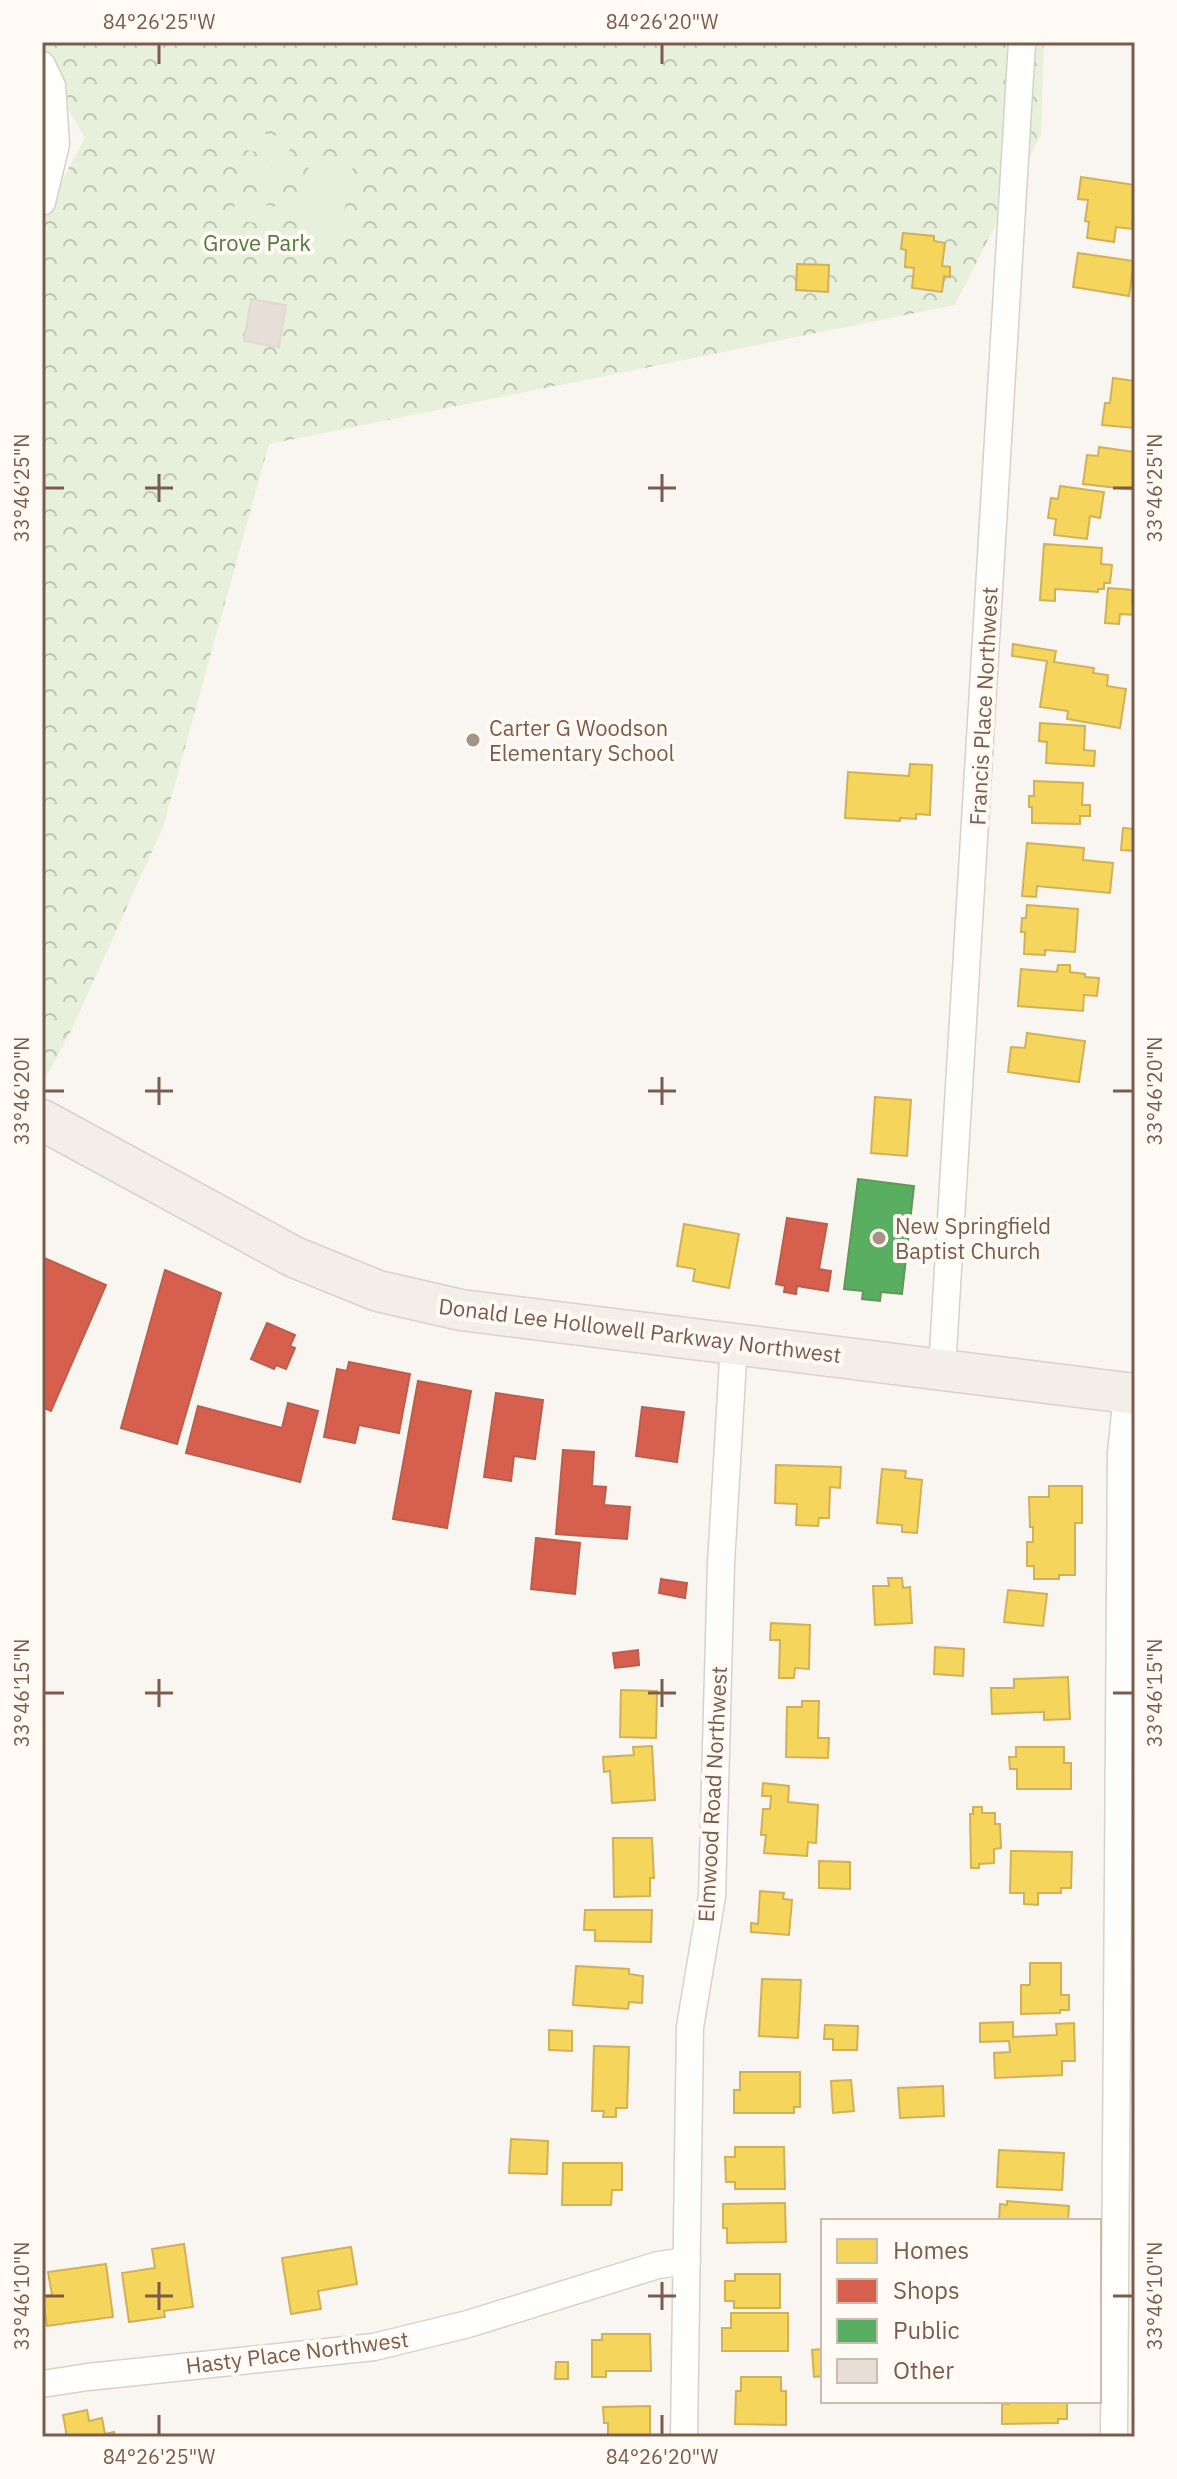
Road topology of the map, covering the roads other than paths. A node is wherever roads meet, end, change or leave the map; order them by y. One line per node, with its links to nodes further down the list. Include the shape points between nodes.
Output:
1 (1022, 42): 6 (street, Francis Place Northwest)
2 (42, 65): 3 (street, via 52,86 56,144)
3 (42, 202)
4 (42, 1120): 5 (main road, Donald Lee Hollowell Parkway Northwest, via 294,1257 378,1291 461,1310)
5 (734, 1343): 6 (main road, Donald Lee Hollowell Parkway Northwest); 8 (street, Elmwood Road Northwest, via 721,1564 712,1896 690,2027)
6 (942, 1369): 7 (main road, Donald Lee Hollowell Parkway Northwest)
7 (1131, 1394): 11 (street, via 1121,1469)
8 (687, 2261): 9 (street, Hasty Place Northwest, via 374,2347); 10 (street, Elmwood Road Northwest)
9 (42, 2384)
10 (684, 2437)
11 (1114, 2437)

